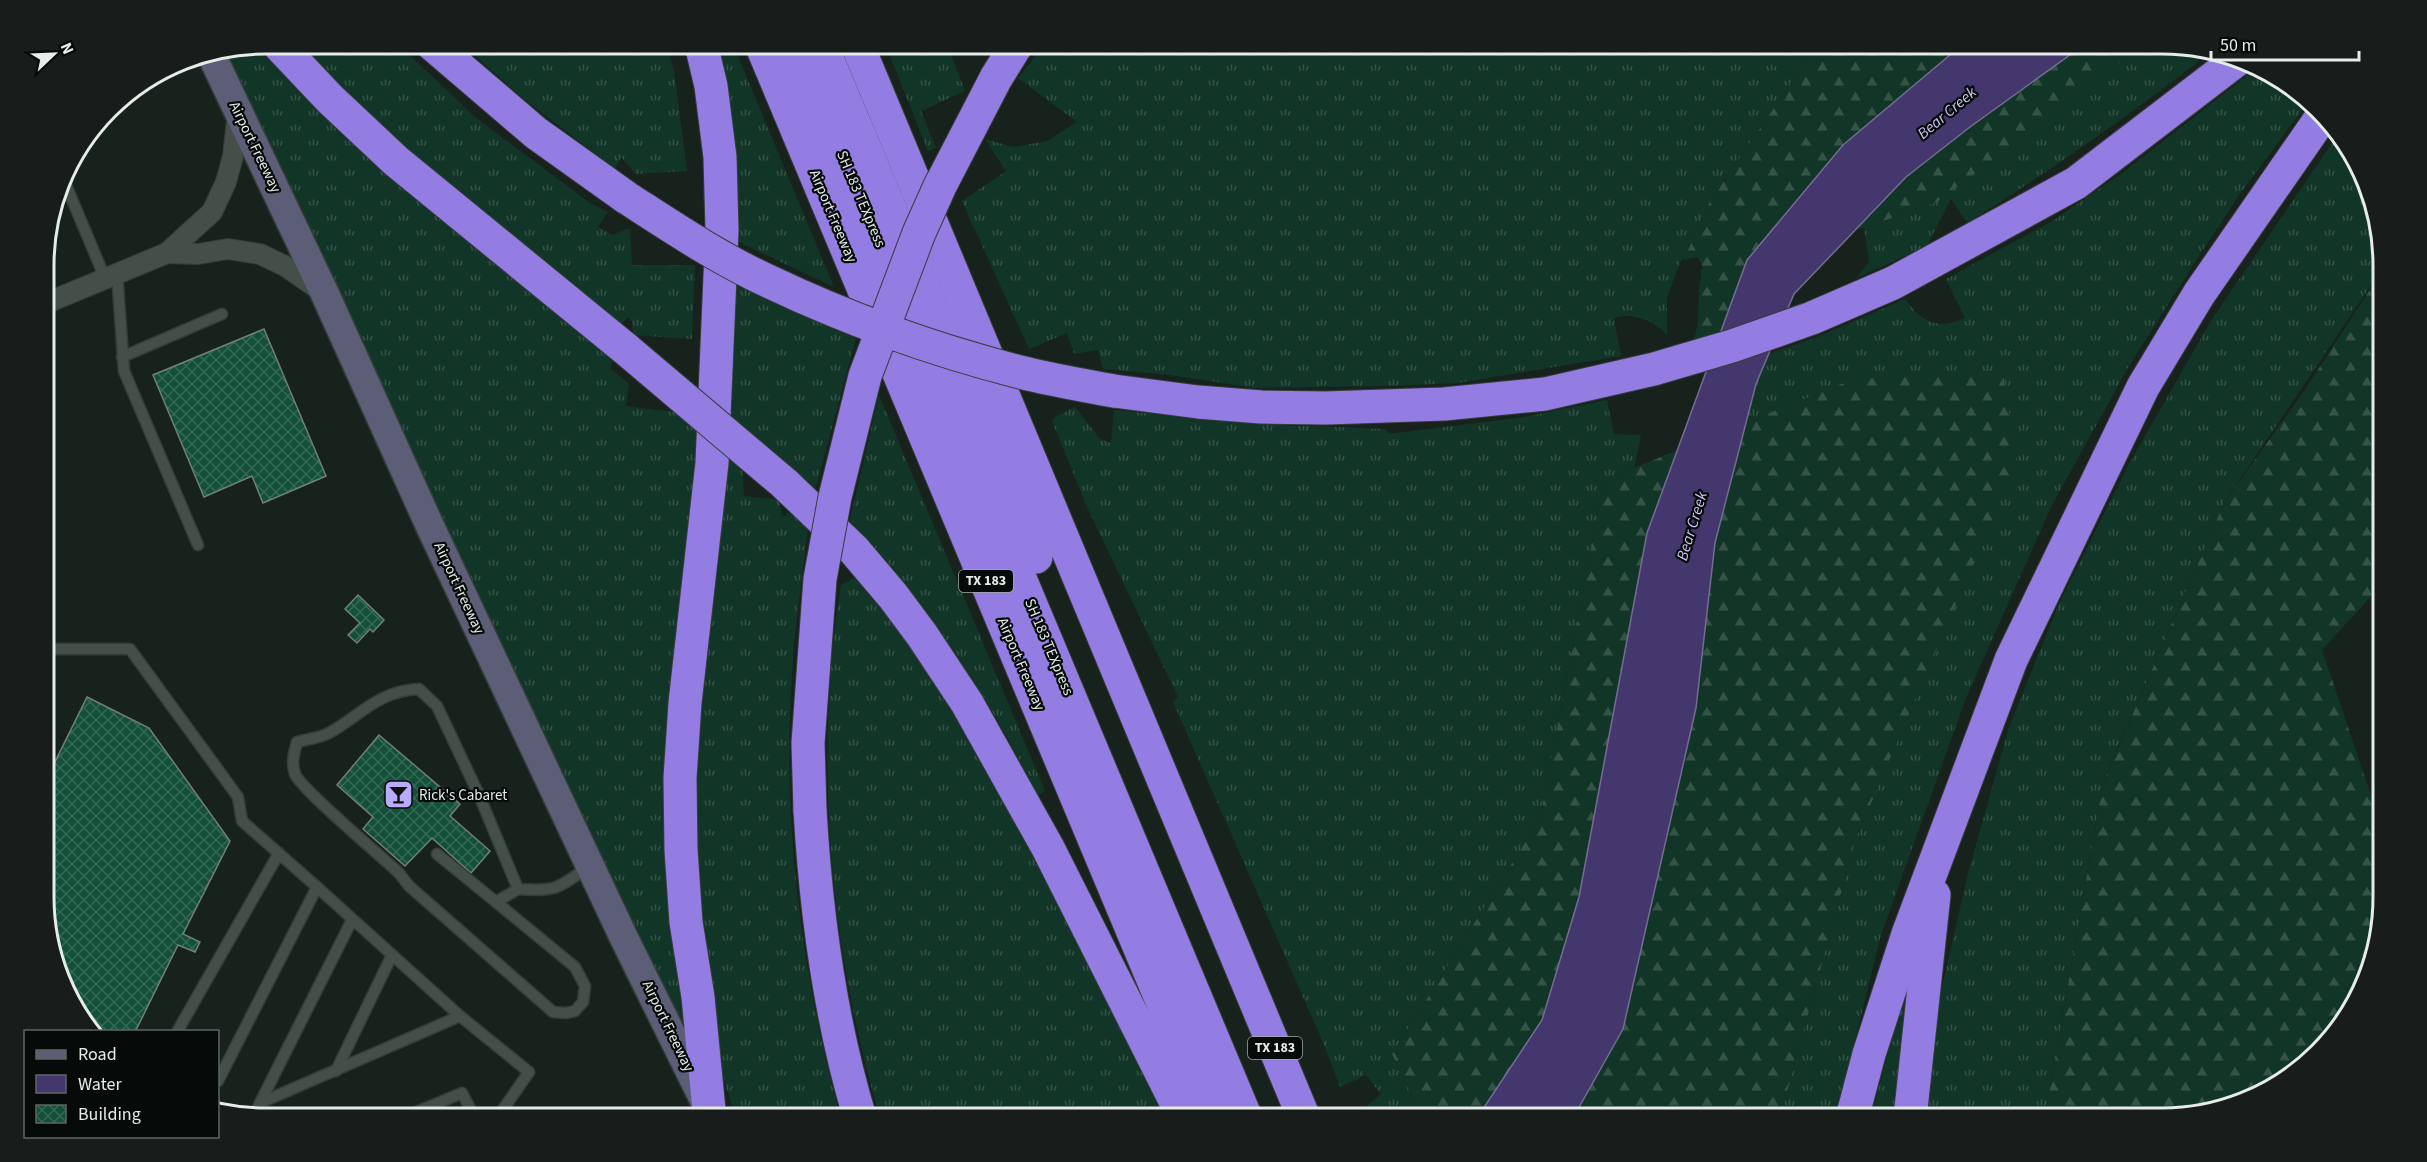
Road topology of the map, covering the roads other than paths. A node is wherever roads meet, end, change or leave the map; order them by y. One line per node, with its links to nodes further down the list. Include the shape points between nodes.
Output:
1 (287, 54): 43 (highway, bridge, via 396,161 784,483 854,550 922,635 967,703 1048,848)
2 (444, 54): 10 (highway, bridge, via 536,133 627,198 766,281 848,316 1021,372 1114,391 1208,403 1360,408 1545,394 1732,346 1812,318 1893,283 2076,183)
3 (703, 54): 41 (highway, via 720,157 722,230 712,464 680,778 686,922)
4 (765, 54): 44 (highway, Airport Freeway / TX 183)
5 (800, 54): 45 (highway, SH 183 TEXpress)
6 (825, 54): 46 (highway, SH 183 TEXpress)
7 (861, 54): 47 (highway, TX 183)
8 (1011, 54): 42 (highway, bridge, via 940,186 865,376 835,497 820,579 808,743 814,880 835,1016)
9 (214, 60): 11 (main road, Airport Freeway)
10 (2230, 65)
11 (238, 112): 14 (street, via 233,156 212,212); 16 (main road, Airport Freeway)
12 (2318, 123): 24 (highway, via 2199,294 2143,387 2011,660)
13 (68, 189): 15 (lane)
14 (167, 253): 15 (street); 16 (street, via 198,254 228,249 260,254)
15 (111, 275): 17 (street); 19 (lane)
16 (326, 294): 25 (main road, Airport Freeway, via 429,524)
17 (54, 300)
18 (222, 314): 19 (lane)
19 (122, 357): 20 (lane, via 124,371)
20 (198, 545)
21 (54, 649): 22 (lane, via 130,649 238,797 242,821)
22 (279, 853): 26 (lane); 32 (lane)
23 (437, 854): 28 (lane)
24 (1937, 857): 48 (highway, via 1904,945); 49 (highway)
25 (590, 865): 27 (lane, via 560,888); 40 (main road, Airport Freeway)
26 (317, 887): 29 (lane); 34 (lane)
27 (518, 889): 28 (lane); 28 (lane, via 437,706 419,689 377,699 326,735 297,742 292,760 296,777 314,795 409,886 554,1012 575,1011 583,1002 585,986 575,967)
28 (496, 902)
29 (352, 920): 30 (lane); 35 (lane)
30 (392, 955): 31 (lane); 33 (lane)
31 (460, 1016): 33 (lane); 39 (lane, via 529,1072)
32 (178, 1030)
33 (336, 1071): 35 (lane)
34 (219, 1079)
35 (260, 1103): 36 (lane)
36 (258, 1108)
37 (426, 1108): 38 (lane, via 462,1093)
38 (470, 1108)
39 (504, 1108)
40 (708, 1108)
41 (710, 1108)
42 (857, 1108)
43 (1179, 1108)
44 (1207, 1108)
45 (1242, 1108)
46 (1266, 1108)
47 (1300, 1108)
48 (1855, 1108)
49 (1911, 1108)

